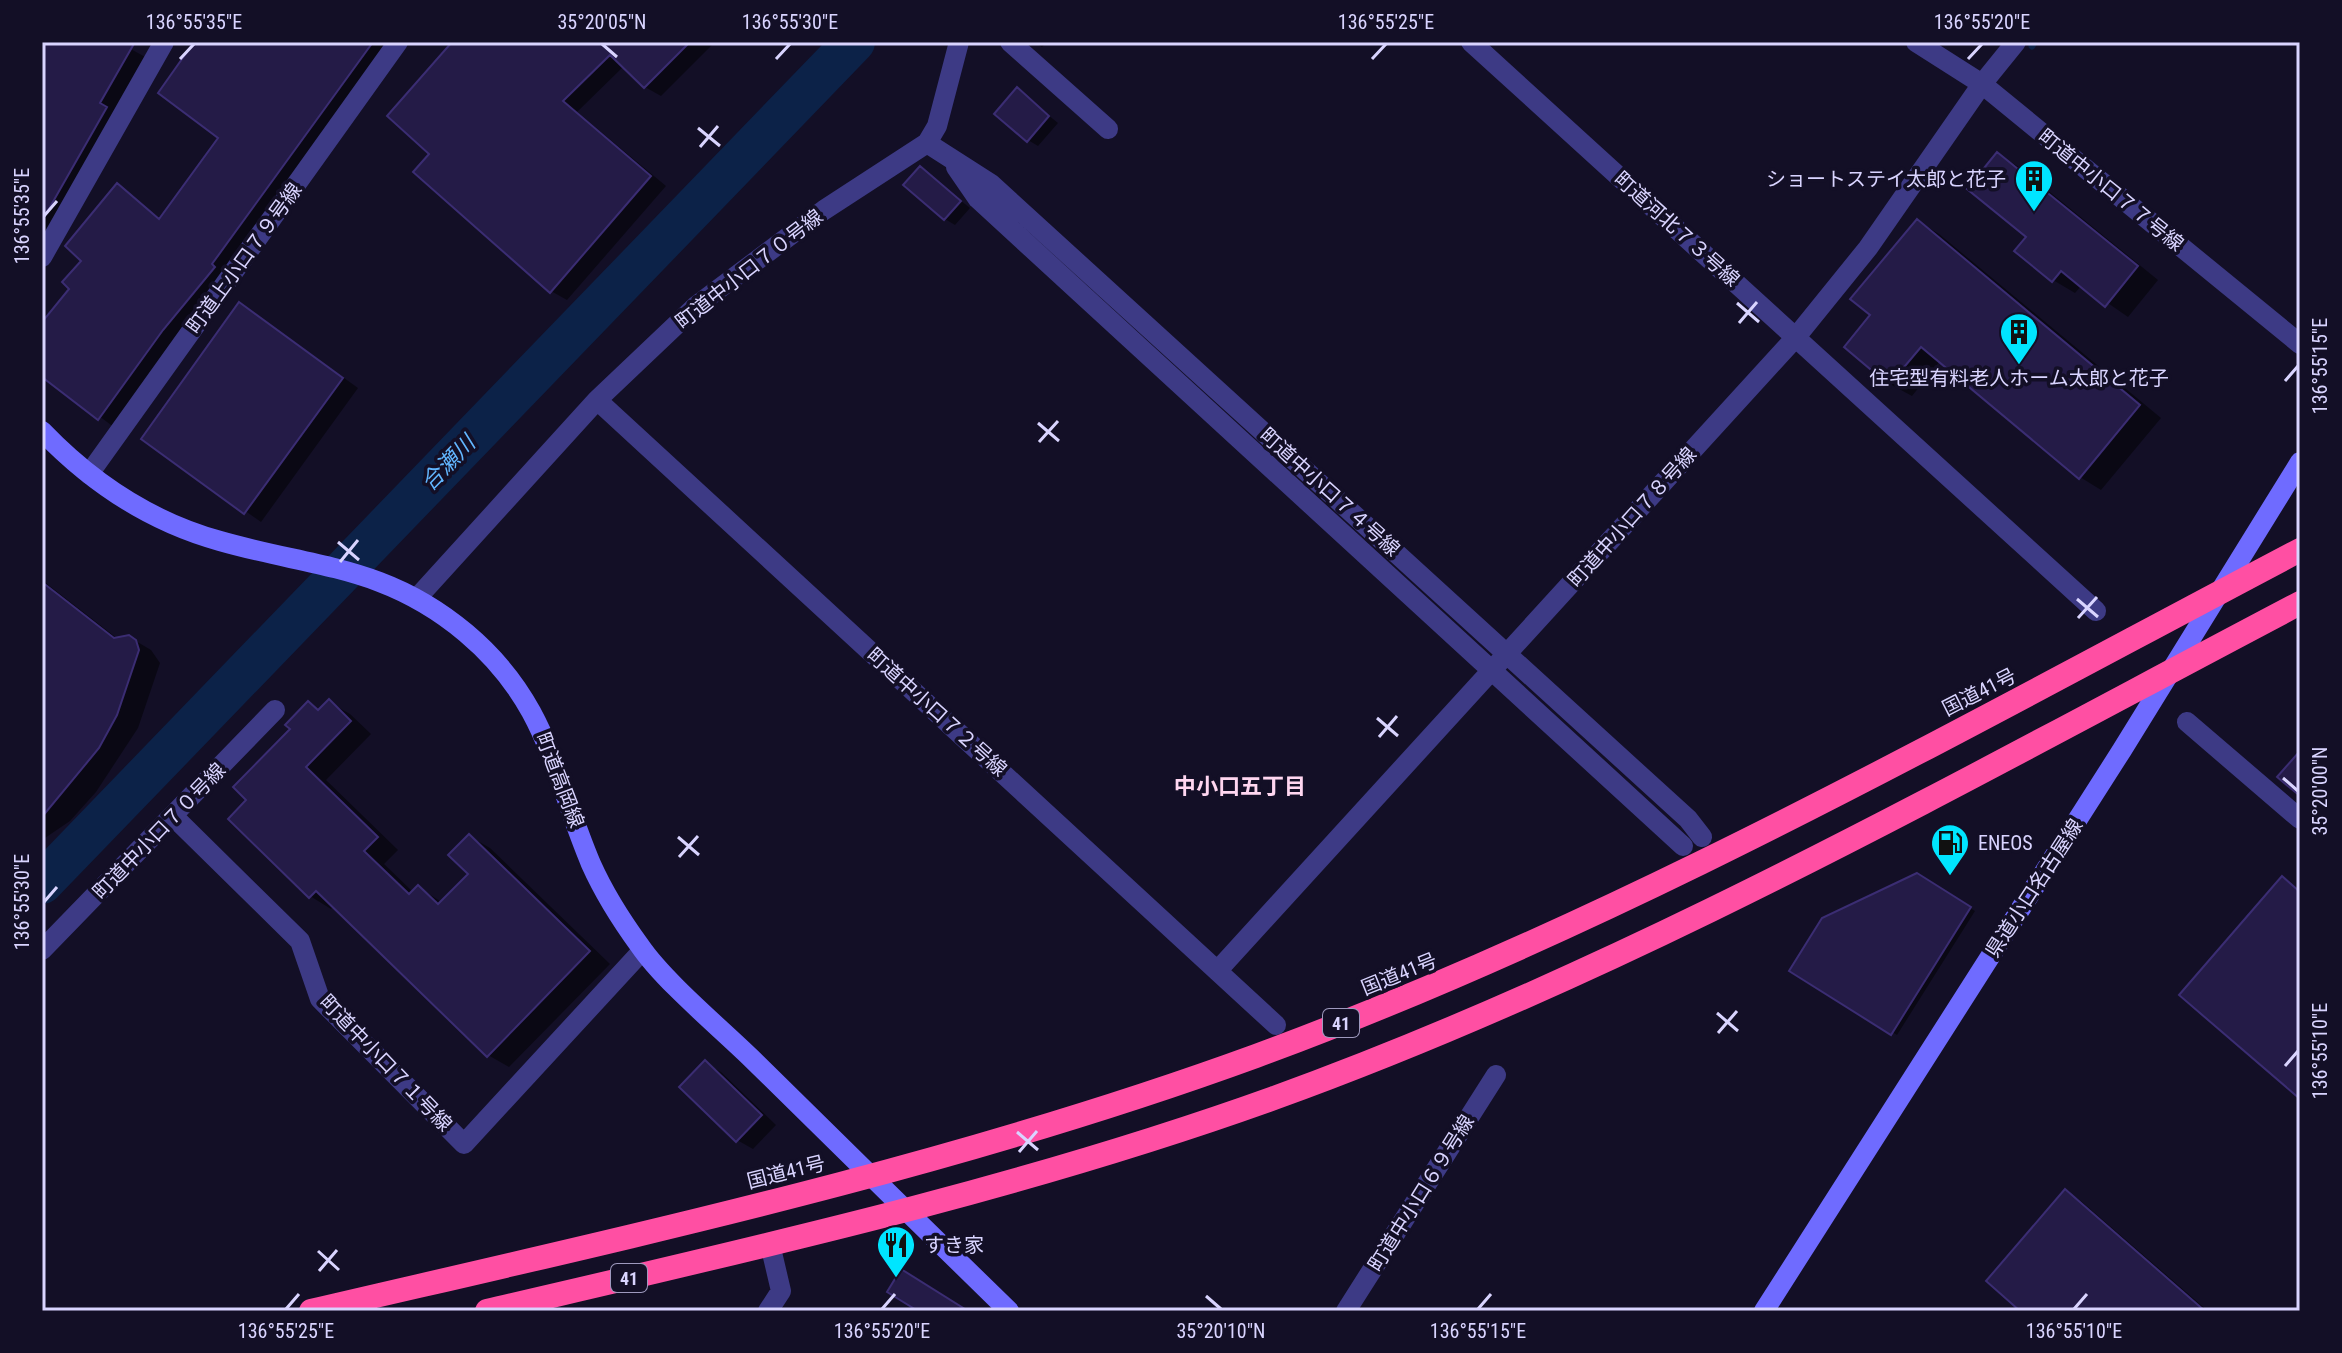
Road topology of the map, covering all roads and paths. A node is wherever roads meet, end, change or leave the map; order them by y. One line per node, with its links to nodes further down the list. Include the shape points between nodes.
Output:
1 (164, 42): 11 (street)
2 (398, 42): 17 (street, 町道上小口７９号線)
3 (959, 42): 10 (street, via 937,126)
4 (1010, 42): 9 (street)
5 (1471, 42): 12 (street, 町道河北７３号線)
6 (1916, 42): 8 (street, 町道中小口７７号線)
7 (2016, 42): 8 (street, 町道中小口７８号線)
8 (1982, 84): 12 (street, 町道中小口７８号線, via 1868,248); 13 (street, 町道中小口７７号線)
9 (1108, 129)
10 (927, 143): 14 (street, 町道中小口７０号線, via 824,210 696,306); 23 (street, 町道中小口７４号線, via 949,158 978,199)
11 (42, 257)
12 (1796, 337): 22 (street, 町道河北７３号線); 23 (street, 町道中小口７８号線)
13 (2300, 344)
14 (597, 400): 20 (street, 町道中小口７０号線); 32 (street, 町道中小口７２号線)
15 (42, 431): 17 (main road, 町道高岡線)
16 (2300, 462): 19 (main road, 県道小口名古屋線)
17 (89, 474): 20 (main road, 町道高岡線, via 137,506 190,531 320,562)
18 (2300, 550): 19 (highway, 国道41号 / 41)
19 (2216, 595): 24 (main road, 県道小口名古屋線); 35 (highway, 国道41号 / 41, via 1636,896 1496,960 1210,1072)
20 (417, 598): 31 (main road, 町道高岡線, via 469,635 532,712 556,760 593,868)
21 (2300, 603): 24 (highway, 41)
22 (2096, 611)
23 (1500, 662): 29 (street, 町道中小口７４号線); 32 (street, 町道中小口７８号線)
24 (2170, 671): 36 (highway, 41, via 1785,872 1443,1031 1163,1136 991,1189); 43 (main road, 県道小口名古屋線)
25 (275, 710): 27 (street, 町道中小口７０号線)
26 (2187, 722): 28 (street)
27 (174, 817): 30 (street, 町道中小口７０号線); 31 (street, 町道中小口７１号線, via 300,941 320,999 464,1144)
28 (2300, 819)
29 (1692, 842)
30 (42, 950)
31 (642, 951): 35 (main road, 町道高岡線)
32 (1219, 969): 33 (street, 町道中小口７２号線)
33 (1276, 1025)
34 (1496, 1075): 42 (street, 町道中小口６９号線)
35 (871, 1177): 36 (main road, 町道高岡線); 38 (highway, 国道41号 / 41)
36 (905, 1209): 37 (highway, 41); 41 (main road, 町道高岡線)
37 (770, 1244): 39 (highway, 41); 40 (street, via 781,1291)
38 (311, 1311)
39 (487, 1311)
40 (768, 1311)
41 (1009, 1311)
42 (1346, 1311)
43 (1764, 1311)

